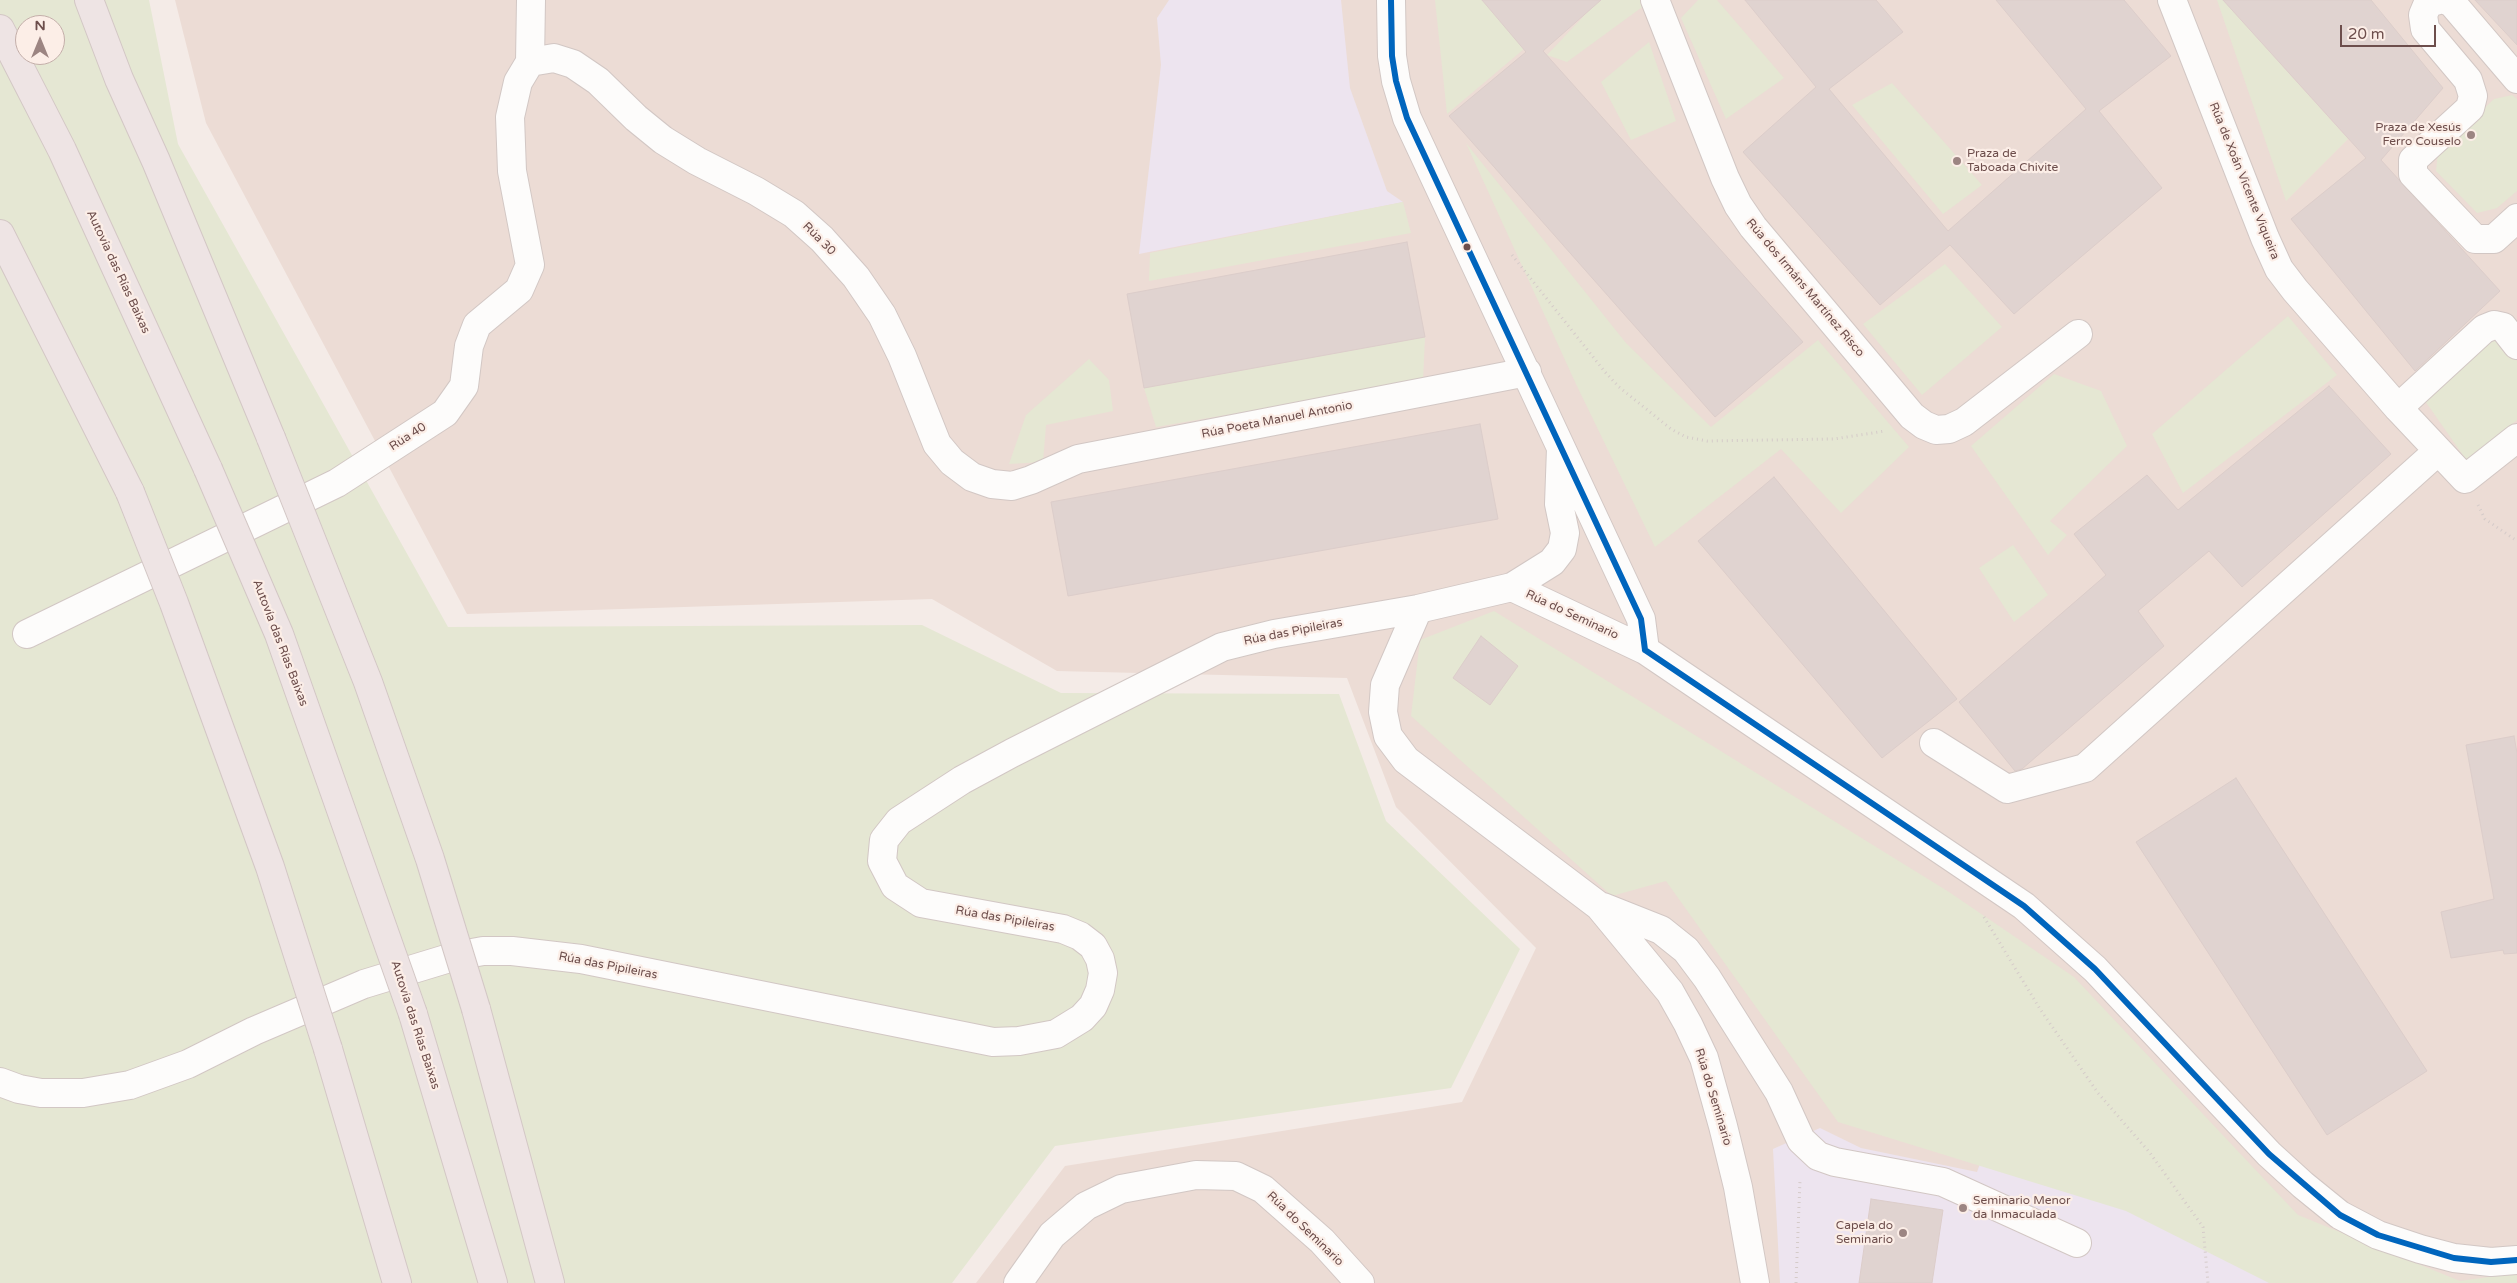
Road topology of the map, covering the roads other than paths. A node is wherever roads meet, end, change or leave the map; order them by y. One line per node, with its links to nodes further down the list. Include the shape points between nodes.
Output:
1 (89, 0): 31 (highway, bridge, via 119,79 271,438 368,682 430,859 476,1009)
2 (531, 0): 8 (street)
3 (1391, 0): 14 (street, via 1392,56 1407,118)
4 (1655, 0): 12 (street, Rúa dos Irmáns Martínez Risco, via 1725,178 1753,227 1912,416 1924,426 1936,430 1949,429 1977,414)
5 (2172, 0): 15 (street, Rúa de Xoán Vicente Viqueira, via 2279,268)
6 (2434, 1): 9 (street, via 2452,3); 10 (street, via 2423,15 2425,30 2468,80 2473,96 2470,108 2413,160 2413,174 2475,239 2494,239)
7 (0, 29): 30 (highway, Autovía das Rías Baixas, bridge, via 62,150 208,469 279,634 413,1014)
8 (530, 62): 19 (street, Rúa 30, via 554,58 573,64 598,81 663,140 794,214 856,277 882,315 937,444 952,462 972,477 992,484 1012,486); 22 (street, Rúa 40, via 518,82 510,117 512,171 530,265 519,290 477,325 464,386 445,413 337,483)
9 (2517, 79)
10 (2517, 218)
11 (0, 234): 29 (highway, bridge, via 130,492 174,603 270,867)
12 (2078, 334)
13 (2517, 345): 15 (street, via 2503,327 2494,325 2484,329)
14 (1526, 372): 17 (street); 19 (street, Rúa Poeta Manuel Antonio, via 1078,459)
15 (2398, 408): 18 (street, Rúa de Xoán Vicente Viqueira)
16 (2517, 438): 18 (street, Rúa de Xoán Vicente Viqueira, via 2465,479)
17 (1561, 448): 20 (street, via 1559,504 1565,533 1562,549 1552,562); 23 (street, via 1641,619)
18 (2438, 450): 24 (street, via 2085,768 2007,789)
19 (1031, 480)
20 (1512, 587): 21 (street, Rúa do Seminario); 23 (street, Rúa do Seminario)
21 (1418, 609): 25 (street, Rúa do Seminario, via 1385,685 1383,712 1388,736 1406,760); 26 (street, Rúa das Pipileiras, via 1274,634 1222,648 1012,753 962,780 899,822 884,840 882,861 895,886 921,903 1063,929 1093,946 1100,959 1100,990 1093,1006 1082,1018 1056,1034 993,1042 581,959 483,951 364,984 254,1031 188,1064 130,1085 83,1093 41,1093)
22 (27, 634)
23 (1645, 650): 28 (street, Rúa do Seminario, via 2024,906 2095,969 2269,1154 2340,1215 2420,1250 2491,1262)
24 (1934, 743)
25 (1599, 906): 27 (street, via 1661,930 1686,950 1708,978 1779,1092 1801,1140 1818,1156 1944,1182); 34 (street, Rúa do Seminario, via 1670,992 1704,1058 1738,1187)
26 (0, 1082)
27 (2077, 1242)
28 (2517, 1260)
29 (397, 1283)
30 (493, 1283)
31 (550, 1283)
32 (1018, 1283): 33 (street, Rúa do Seminario, via 1052,1234 1086,1206 1121,1189 1196,1175 1236,1176 1263,1189 1322,1241)
33 (1360, 1283)
34 (1755, 1283)

